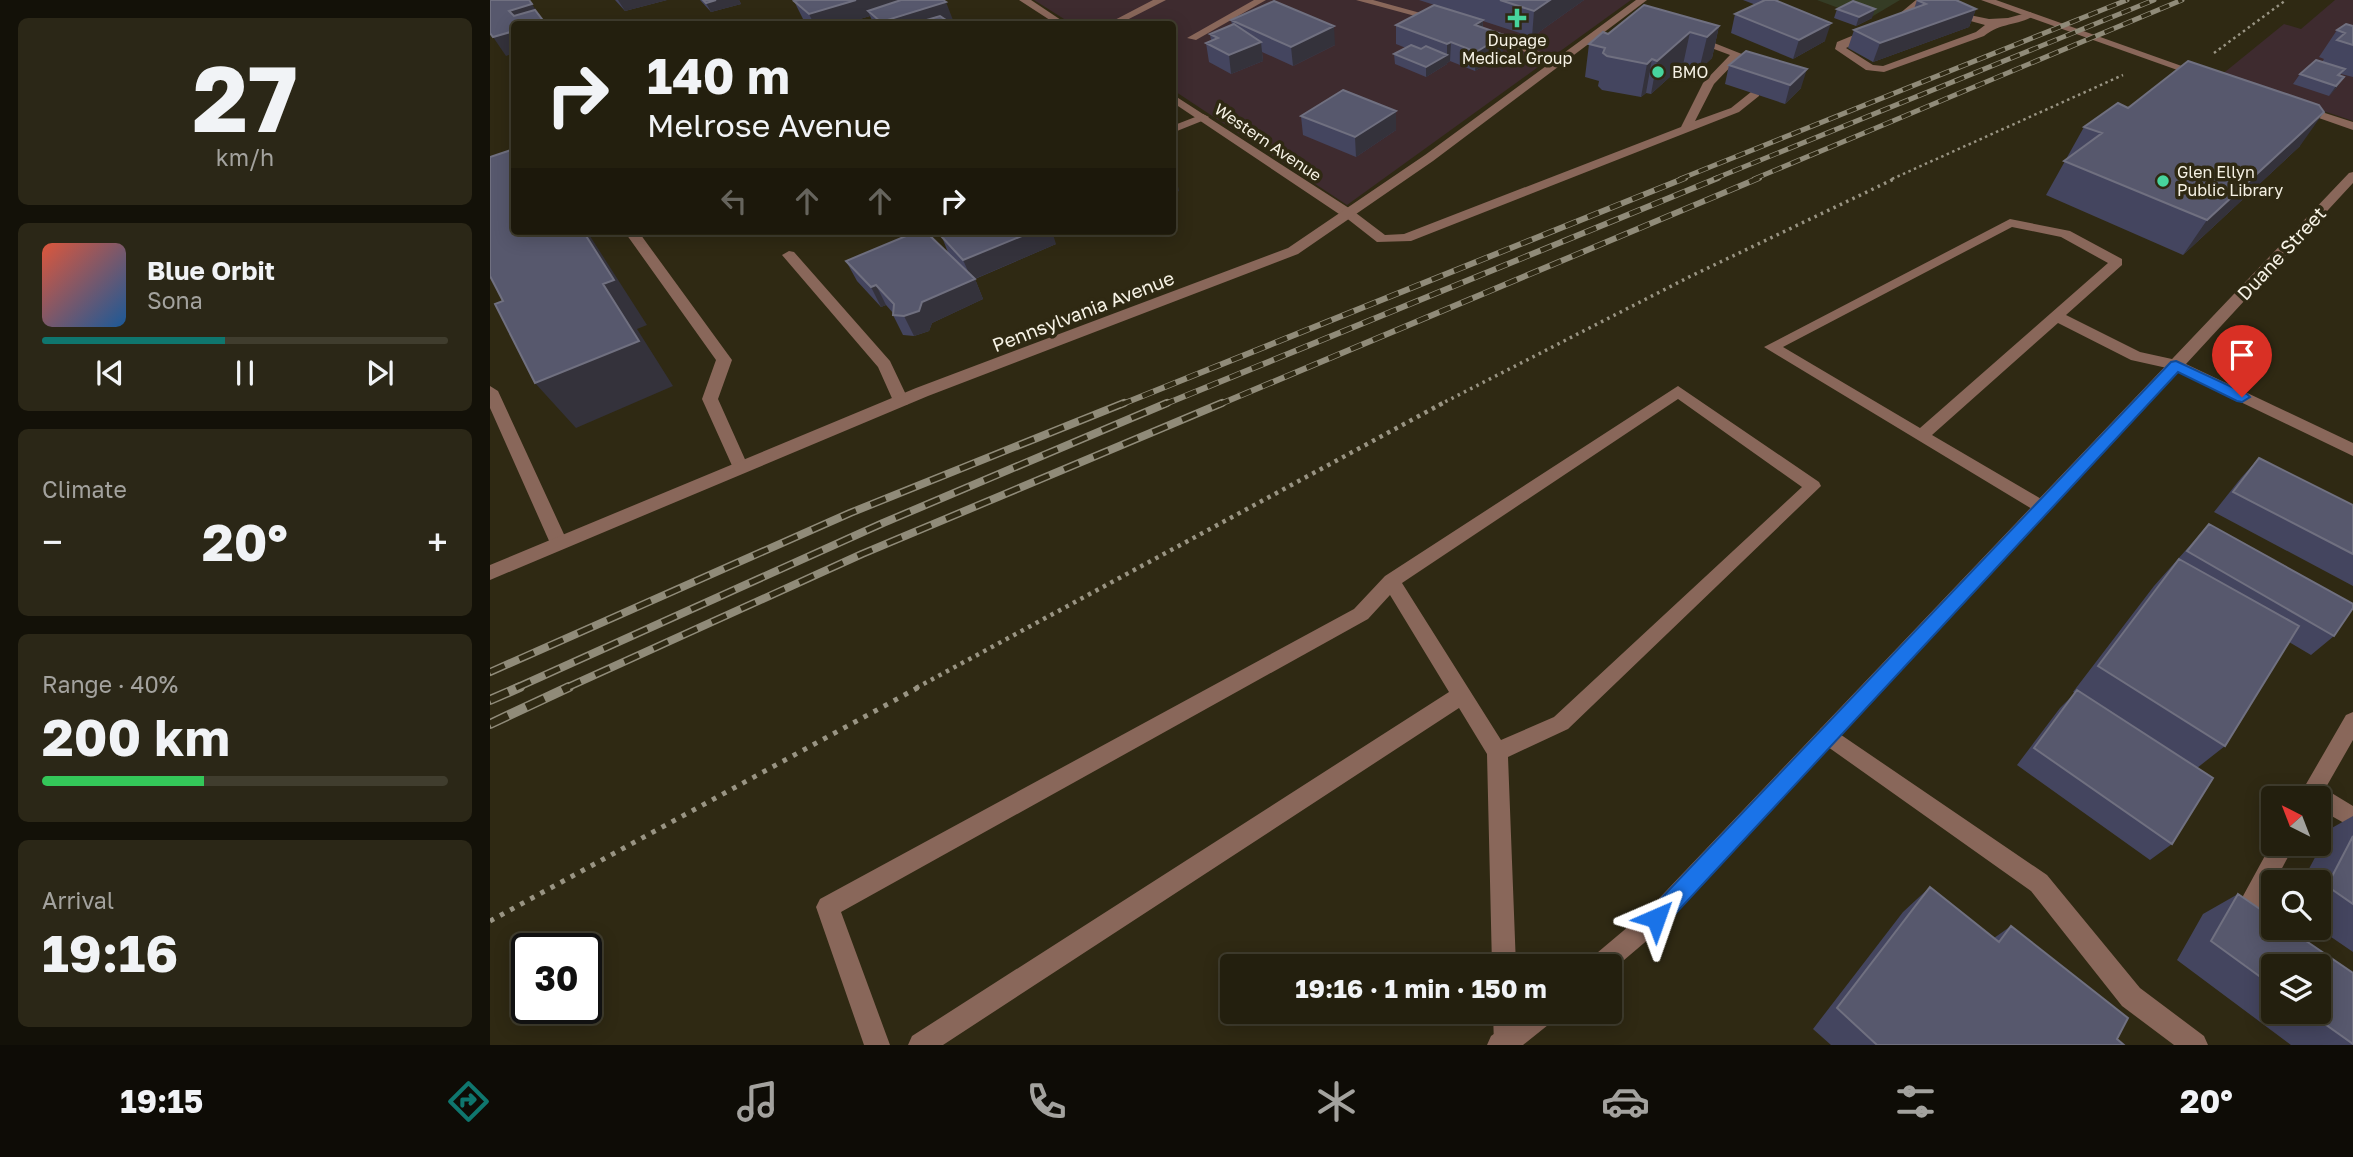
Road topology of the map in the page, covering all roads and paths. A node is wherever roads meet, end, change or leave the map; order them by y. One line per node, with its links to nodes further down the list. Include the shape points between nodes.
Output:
1 (1024, 0): 10 (street)
2 (1161, 0): 11 (street)
3 (1261, 0): 16 (street)
4 (1361, 0): 12 (street)
5 (1642, 0): 19 (street, Pennsylvania Avenue, via 1627,18)
6 (1986, 0): 9 (street)
7 (2286, 0): 18 (path)
8 (1928, 3): 13 (street); 13 (street, via 1841,44 1840,49 1870,68 1884,69 1980,34)
9 (2029, 15): 13 (street); 22 (street)
10 (1057, 21)
11 (1118, 21)
12 (1451, 23)
13 (1992, 24)
14 (1475, 31): 19 (street)
15 (1681, 34): 17 (street)
16 (1192, 38)
17 (1737, 54): 20 (street); 29 (street, via 1710,83)
18 (2206, 59)
19 (1560, 61): 31 (street, Pennsylvania Avenue)
20 (1778, 70)
21 (2135, 70): 54 (path, via 1890,179 1400,424)
22 (2210, 78)
23 (1755, 94): 29 (street, Western Avenue, via 1735,110)
24 (1176, 100): 26 (street, Western Avenue)
25 (2285, 103): 27 (street)
26 (1203, 117): 28 (street); 31 (street, Western Avenue)
27 (2353, 127)
28 (1176, 128)
29 (1685, 130): 31 (street, Western Avenue, via 1406,238 1382,239)
30 (2353, 176): 35 (street, Duane Street)
31 (1347, 213): 37 (street, Pennsylvania Avenue, via 1293,251)
32 (634, 235): 40 (street, via 724,360 710,399)
33 (789, 255): 37 (street, via 885,365)
34 (2056, 316): 35 (street, via 2136,356); 38 (street); 38 (street, via 2117,262 2065,234 2010,223 1771,347)
35 (2176, 365): 39 (street); 41 (street, Duane Street)
36 (490, 391): 42 (street)
37 (901, 401): 40 (street, Pennsylvania Avenue)
38 (1920, 436): 41 (street)
39 (2353, 450)
40 (740, 466): 42 (street, Pennsylvania Avenue)
41 (2042, 508): 47 (street, Duane Street)
42 (559, 543): 43 (street, Pennsylvania Avenue)
43 (490, 573)
44 (1391, 581): 45 (street); 48 (street, via 1678,391 1813,486 1561,723); 60 (street, via 1361,614 828,907)
45 (1462, 695): 48 (street); 61 (street)
46 (2353, 721): 49 (street)
47 (1828, 735): 56 (street, Duane Street, via 1656,918); 62 (street, via 2039,883 2131,997)
48 (1497, 752): 55 (street)
49 (2316, 786)
50 (2331, 806): 51 (street)
51 (2353, 818)
52 (2261, 884): 53 (street, via 2254,896)
53 (2261, 919)
54 (490, 921)
55 (1504, 954)
56 (1613, 954)
57 (1505, 1024): 59 (street)
58 (1529, 1024): 59 (street)
59 (1504, 1044)
60 (877, 1045)
61 (921, 1045)
62 (2195, 1045)

